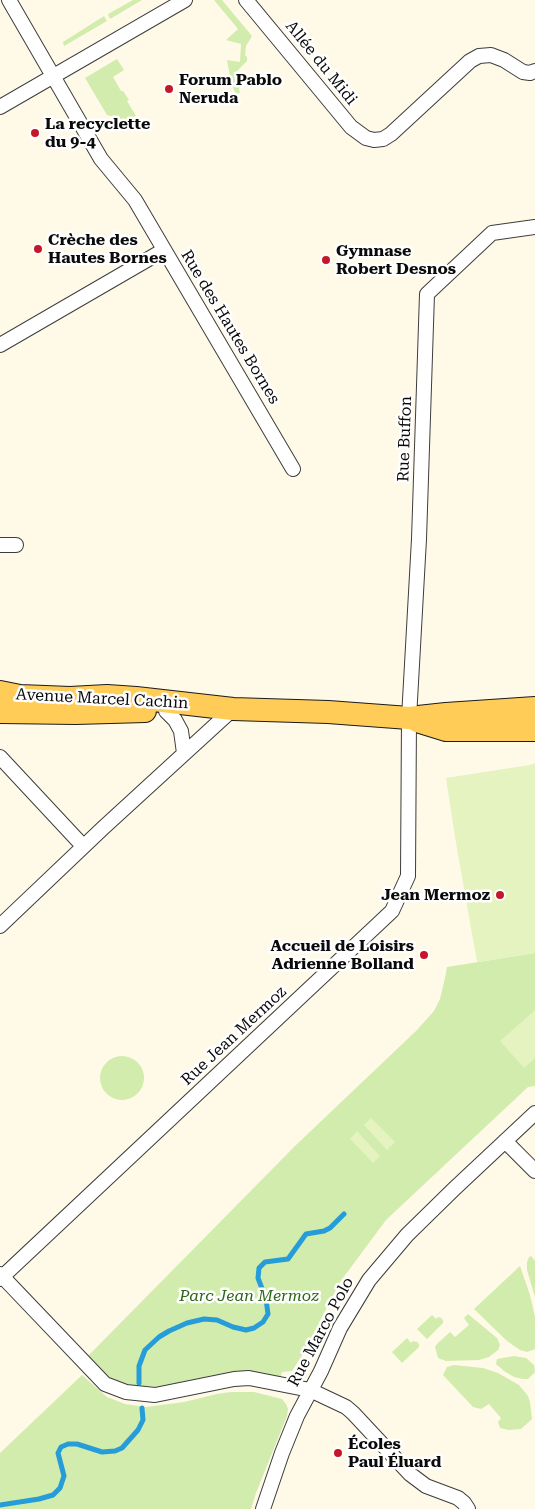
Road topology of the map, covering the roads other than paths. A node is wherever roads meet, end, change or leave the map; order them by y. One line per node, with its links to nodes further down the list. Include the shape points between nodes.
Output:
1 (9, 0): 5 (street, Rue des Hautes Bornes)
2 (185, 0): 5 (street)
3 (246, 0): 4 (street, Allée du Midi, via 351,127 374,140 390,134 479,56 491,54 523,72)
4 (535, 72)
5 (53, 77): 6 (street); 8 (street, Rue des Hautes Bornes, via 102,159 135,200)
6 (0, 107)
7 (535, 227): 18 (street, Rue Buffon, via 492,233 427,294)
8 (164, 250): 9 (street); 10 (street, Rue des Hautes Bornes)
9 (0, 346)
10 (293, 469)
11 (0, 545): 12 (street)
12 (16, 545)
13 (0, 692): 15 (main road, Avenue Marcel Cachin, via 40,697 136,698)
14 (535, 708): 18 (main road, Avenue Marcel Cachin)
15 (233, 709): 16 (main road, Avenue Marcel Cachin); 18 (main road, Avenue Marcel Cachin); 20 (street)
16 (166, 711): 17 (main road, Avenue Marcel Cachin); 20 (street, via 181,732)
17 (0, 712)
18 (409, 718): 19 (main road, Avenue Marcel Cachin, via 446,730); 27 (street, Rue Jean Mermoz, via 408,876 392,911)
19 (535, 730)
20 (184, 752): 22 (street)
21 (0, 757): 22 (street)
22 (83, 846): 23 (street)
23 (0, 926)
24 (535, 1113): 25 (street, Rue Marco Polo)
25 (505, 1141): 26 (street); 28 (street, Rue Marco Polo, via 407,1235 369,1280 340,1328)
26 (535, 1171)
27 (1, 1277): 28 (street, via 105,1384 126,1392 155,1395 249,1378)
28 (310, 1390): 29 (street, Rue Marco Polo, via 297,1416); 30 (street, via 346,1407 410,1474 426,1486 458,1498)
29 (263, 1509)
30 (468, 1509)

